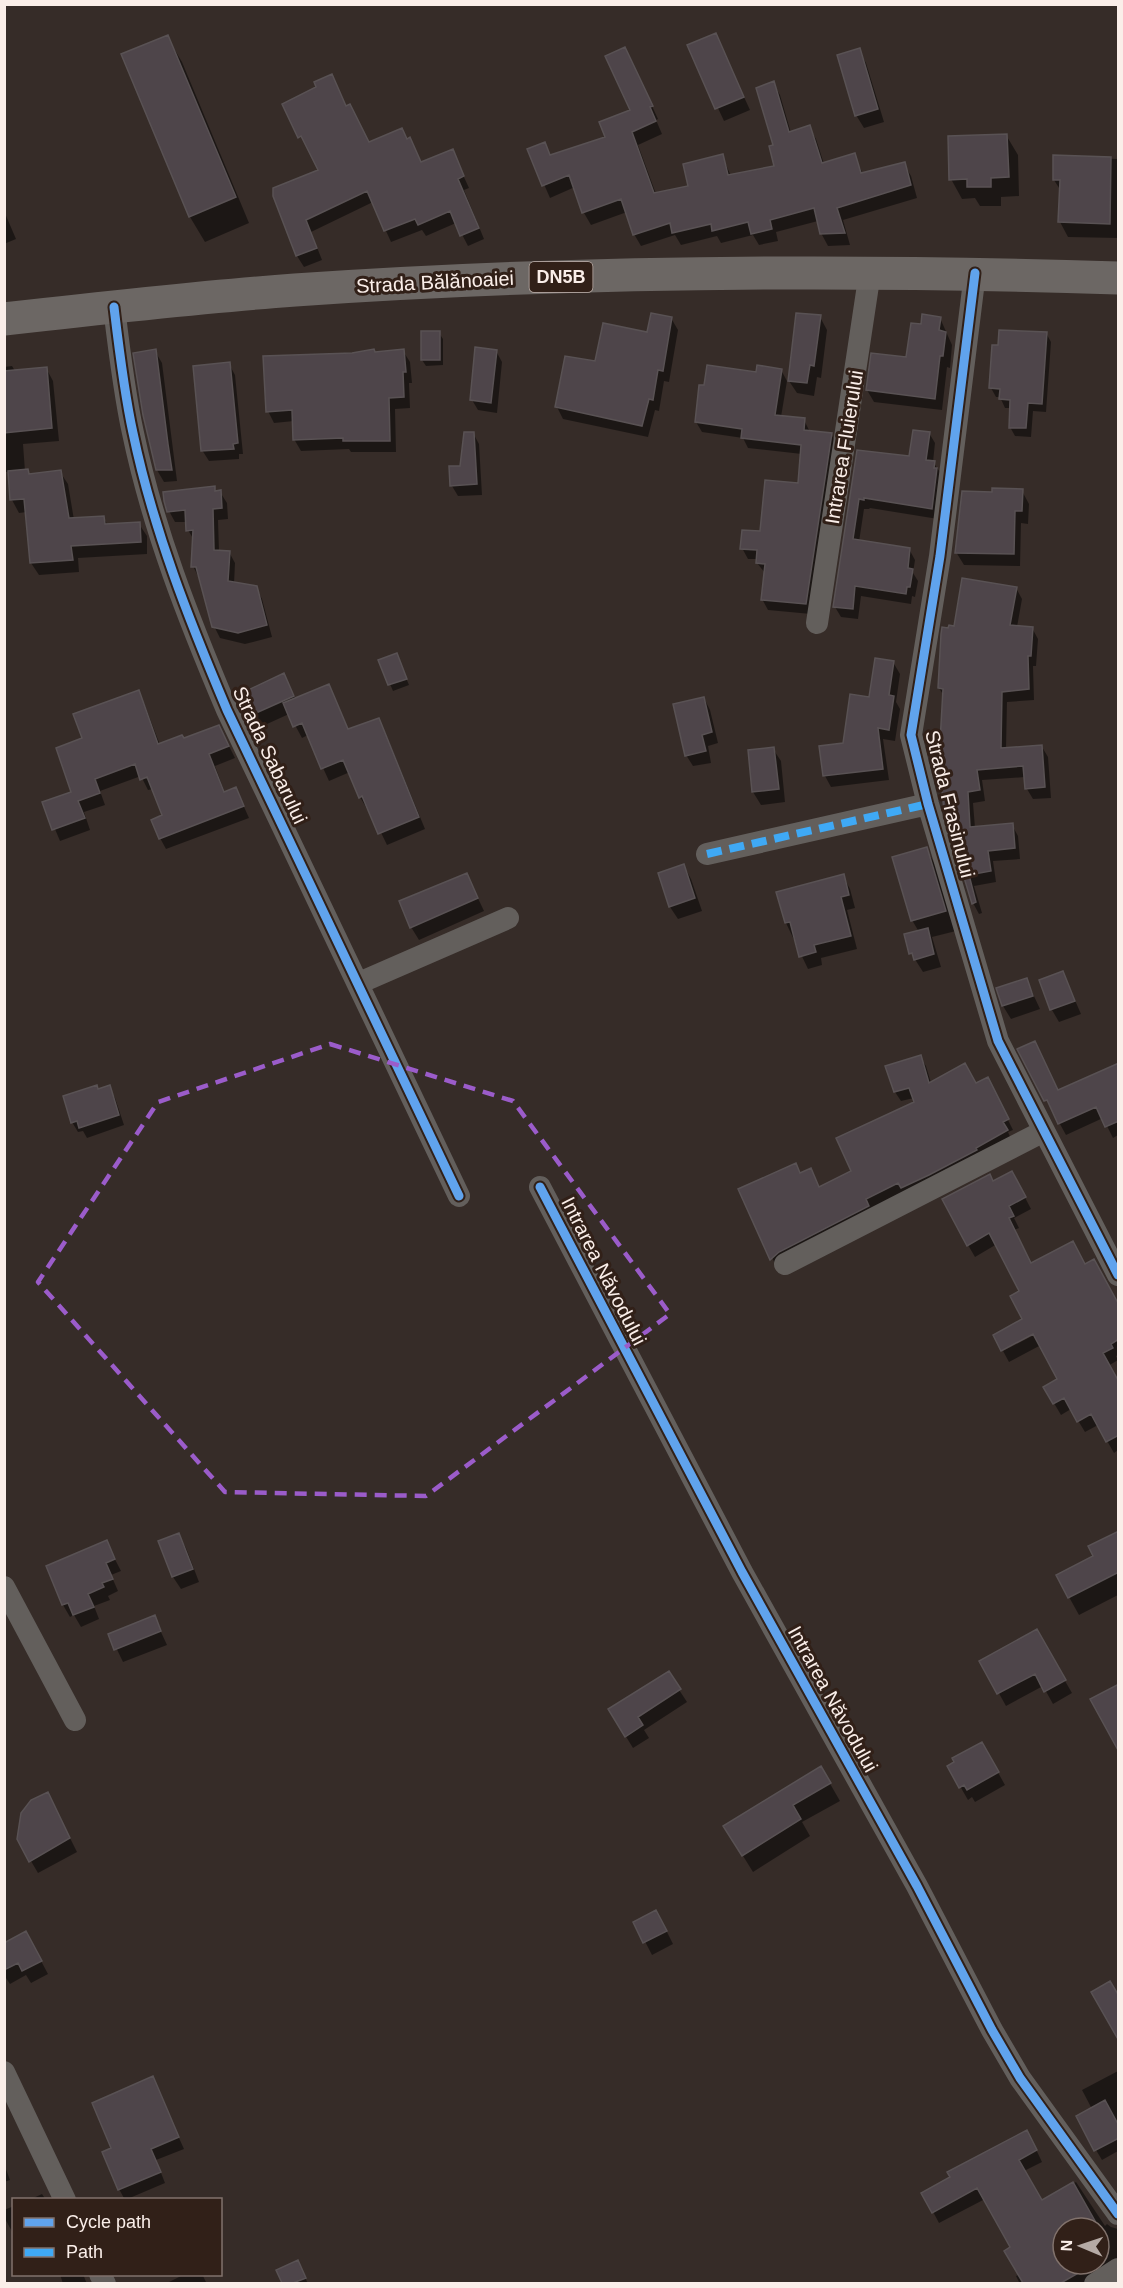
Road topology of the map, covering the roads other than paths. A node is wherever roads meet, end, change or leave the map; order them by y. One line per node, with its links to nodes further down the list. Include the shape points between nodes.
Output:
1 (870, 272): 2 (main road, Strada Bălănoaiei / DN5B); 4 (main road, Strada Bălănoaiei / DN5B, via 442,281); 6 (street, Intrarea Fluierului)
2 (975, 273): 3 (main road, Strada Bălănoaiei / DN5B); 7 (street, Strada Frasinului, via 940,556 912,726)
3 (1119, 278)
4 (114, 307): 5 (main road, Strada Bălănoaiei / DN5B); 10 (street, Strada Sabarului, via 132,432 175,581 227,710)
5 (4, 319)
6 (817, 623)
7 (928, 804): 8 (street); 11 (street, Strada Frasinului, via 998,1041)
8 (707, 854)
9 (508, 918): 10 (street)
10 (359, 983): 13 (street, Strada Sabarului)
11 (1044, 1131): 14 (street); 15 (street, Strada Frasinului)
12 (540, 1187): 20 (street, Intrarea Năvodului, via 742,1572 917,1886 992,2030 1020,2078)
13 (459, 1196)
14 (785, 1264)
15 (1119, 1275)
16 (4, 1587): 17 (street)
17 (75, 1720)
18 (4, 2072): 19 (street)
19 (65, 2198)
20 (1119, 2214)
21 (1119, 2269): 22 (street)
22 (1095, 2283)

